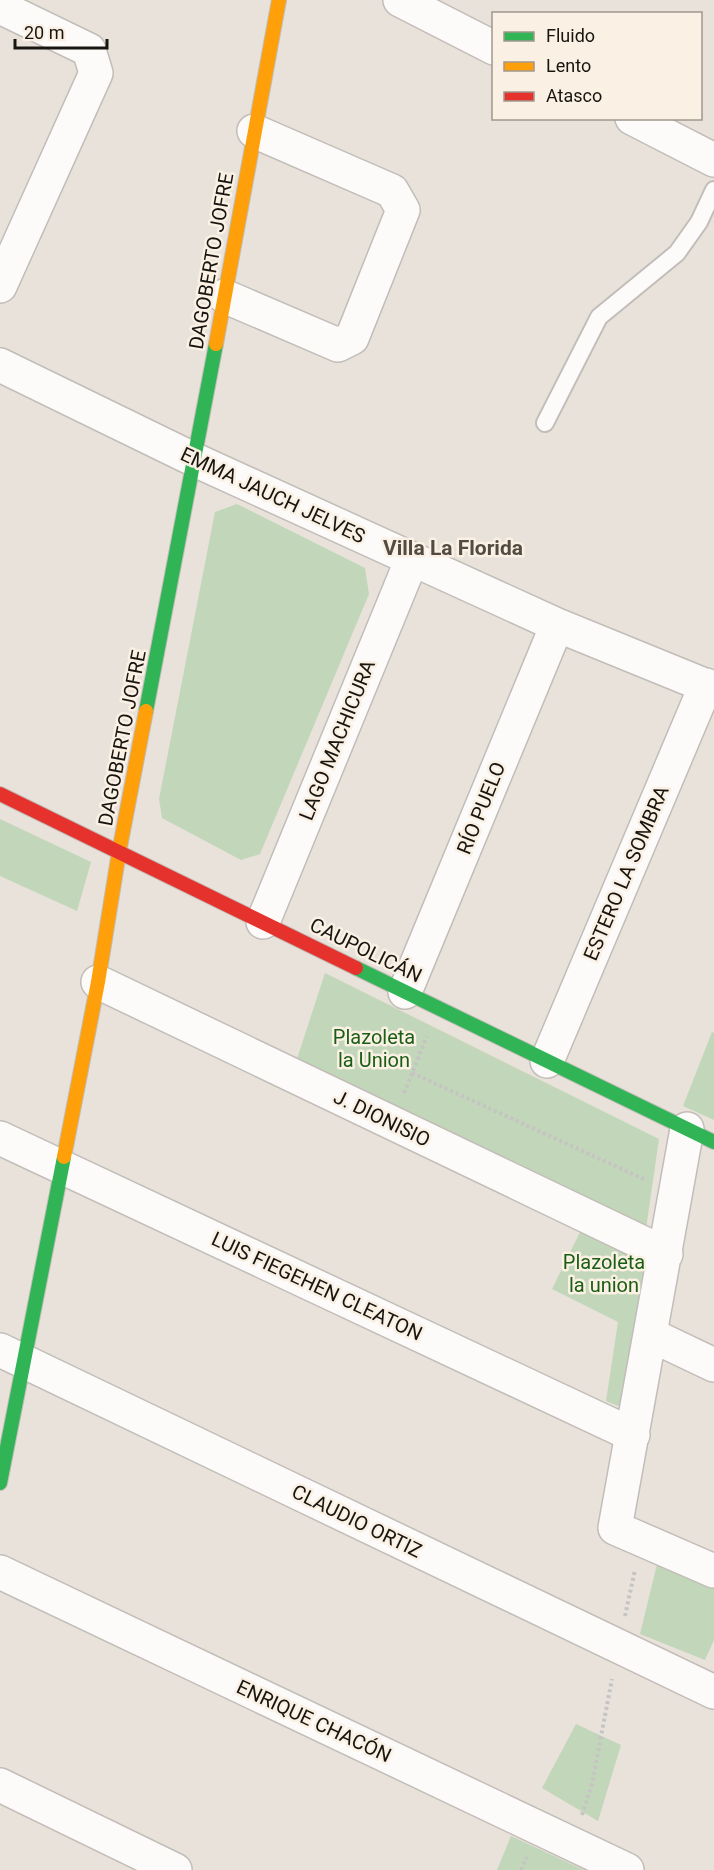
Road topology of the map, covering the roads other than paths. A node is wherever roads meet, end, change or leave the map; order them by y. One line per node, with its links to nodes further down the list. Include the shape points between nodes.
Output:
1 (279, 0): 6 (street, DAGOBERTO JOFRE)
2 (400, 0): 4 (street)
3 (0, 7): 9 (street, via 89,50 96,73)
4 (492, 47)
5 (636, 120): 7 (street)
6 (254, 131): 10 (street, DAGOBERTO JOFRE); 10 (street, via 392,191 403,210 352,338 338,345)
7 (714, 160)
8 (714, 190): 12 (lane, via 699,222 677,253 599,317)
9 (0, 286)
10 (224, 296): 13 (street, DAGOBERTO JOFRE)
11 (0, 365): 13 (street, EMMA JAUCH JELVES)
12 (545, 423)
13 (195, 460): 14 (street, EMMA JAUCH JELVES); 18 (street, DAGOBERTO JOFRE)
14 (412, 558): 15 (street, EMMA JAUCH JELVES); 19 (street, LAGO MACHICURA)
15 (557, 625): 16 (street, EMMA JAUCH JELVES); 21 (street, RÍO PUELO)
16 (710, 687): 22 (street, ESTERO LA SOMBRA)
17 (0, 794): 18 (street, CAUPOLICÁN)
18 (119, 852): 19 (street, CAUPOLICÁN); 20 (street, DAGOBERTO JOFRE)
19 (263, 922): 21 (street, CAUPOLICÁN)
20 (98, 982): 25 (street, DAGOBERTO JOFRE); 26 (street, J. DIONISIO)
21 (405, 992): 22 (street, CAUPOLICÁN)
22 (547, 1061): 23 (street, CAUPOLICÁN)
23 (701, 1135): 26 (street, via 677,1194)
24 (0, 1138): 25 (street, LUIS FIEGEHEN CLEATON)
25 (62, 1166): 28 (street, DAGOBERTO JOFRE); 30 (street, LUIS FIEGEHEN CLEATON)
26 (666, 1254): 27 (street)
27 (651, 1335): 29 (street); 30 (street)
28 (12, 1355): 31 (street, DAGOBERTO JOFRE); 34 (street, CLAUDIO ORTIZ)
29 (714, 1365)
30 (633, 1435): 32 (street, via 629,1534)
31 (0, 1483)
32 (714, 1571)
33 (0, 1572): 37 (street, ENRIQUE CHACÓN)
34 (714, 1692)
35 (0, 1785): 36 (street)
36 (175, 1870)
37 (627, 1870)

